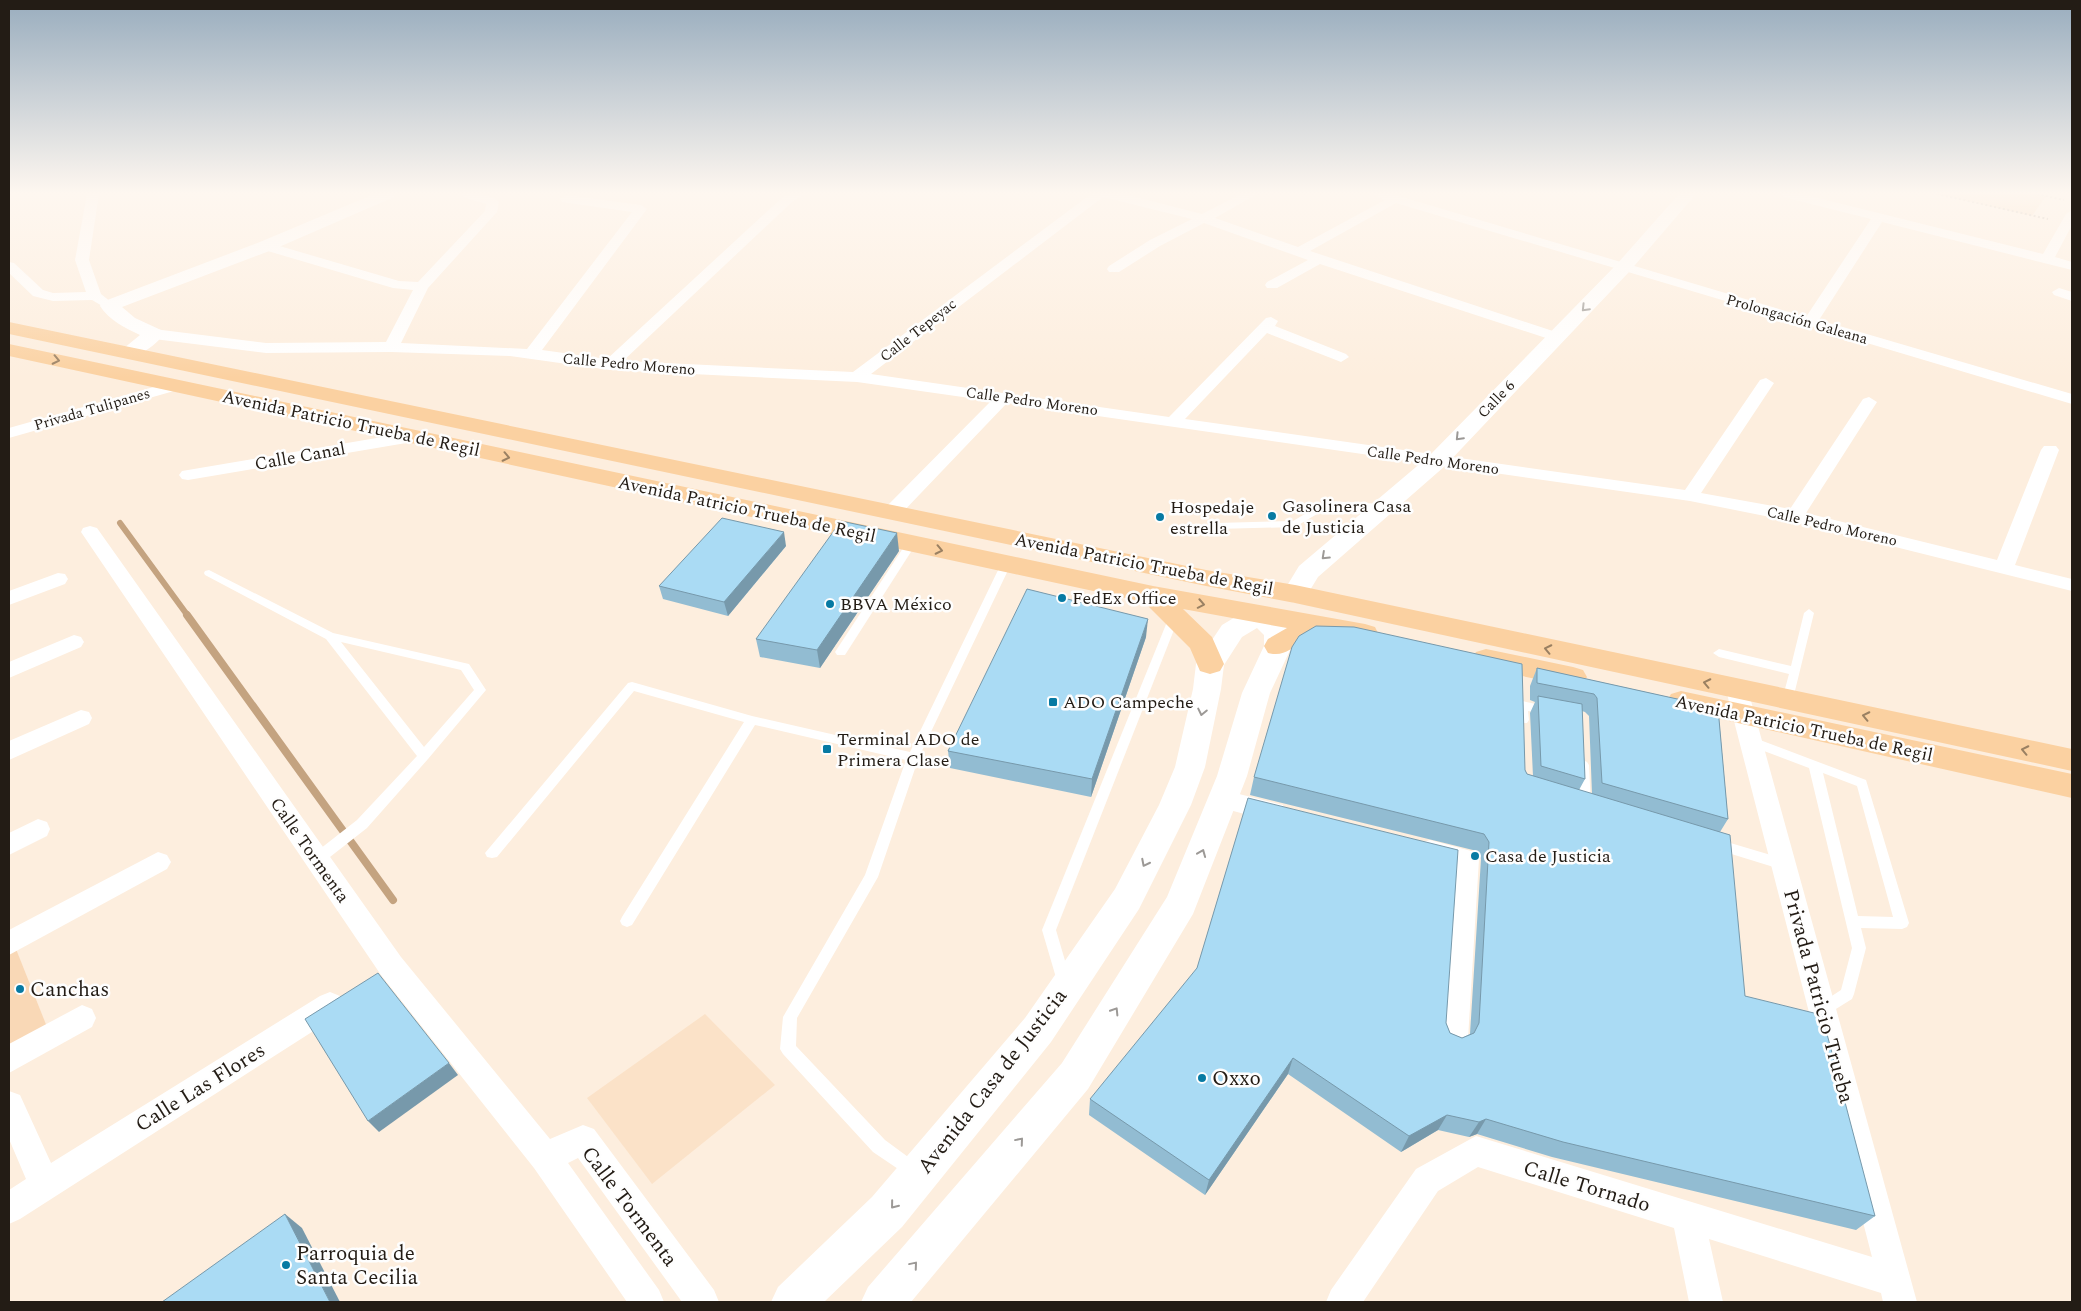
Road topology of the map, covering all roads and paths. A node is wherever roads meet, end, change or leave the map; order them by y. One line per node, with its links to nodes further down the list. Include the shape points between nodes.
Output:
1 (83, 255): 23 (street, via 82,260)
2 (239, 255): 23 (street)
3 (297, 255): 22 (street, via 398,285)
4 (451, 255): 22 (street)
5 (606, 255): 31 (street)
6 (728, 255): 33 (street)
7 (1016, 255): 34 (street, Calle Tepeyac)
8 (1137, 255): 20 (street)
9 (1309, 255): 15 (street)
10 (1581, 255): 19 (street, Prolongación Galeana)
11 (1634, 255): 19 (street, Calle 6)
12 (1854, 255): 24 (street)
13 (2031, 255): 16 (street)
14 (2049, 255): 16 (street)
15 (1320, 259): 21 (street); 27 (street)
16 (2047, 259): 18 (street)
17 (9, 266): 23 (street, via 38,293)
18 (2072, 266)
19 (1623, 268): 24 (street, Prolongación Galeana); 27 (street, Calle 6, one-way to 27)
20 (1114, 269)
21 (1272, 285)
22 (422, 286): 28 (street)
23 (102, 301): 26 (street, Calle Pedro Moreno, via 128,322)
24 (1810, 322): 38 (street, Prolongación Galeana)
25 (9, 328): 30 (main road, Avenida Patricio Trueba de Regil)
26 (154, 334): 28 (street, Calle Pedro Moreno, via 266,348); 30 (street)
27 (1557, 337): 44 (street, Calle 6, one-way to 44)
28 (392, 347): 31 (street, Calle Pedro Moreno)
29 (9, 350): 36 (main road, Avenida Patricio Trueba de Regil, one-way to 36)
30 (128, 353): 48 (main road, Avenida Patricio Trueba de Regil)
31 (532, 354): 33 (street, Calle Pedro Moreno)
32 (1341, 357): 40 (street, via 1268,324)
33 (610, 365): 34 (street, Calle Pedro Moreno)
34 (857, 377): 37 (street, Calle Pedro Moreno)
35 (1766, 383): 46 (street)
36 (175, 386): 41 (street, Privada Tulipanes); 42 (main road, Avenida Patricio Trueba de Regil)
37 (1004, 397): 40 (street, Calle Pedro Moreno); 48 (street)
38 (2072, 399)
39 (1869, 402): 49 (street)
40 (1173, 422): 44 (street, Calle Pedro Moreno)
41 (9, 433)
42 (412, 437): 45 (street, Calle Canal); 52 (main road, Avenida Patricio Trueba de Regil, one-way to 52)
43 (2050, 450): 54 (street)
44 (1437, 461): 46 (street, Calle Pedro Moreno); 47 (street, Calle 6)
45 (188, 474)
46 (1690, 496): 49 (street, Calle Pedro Moreno)
47 (1382, 507): 50 (lane, via 1327,504 1295,524); 59 (street, Calle 6, one-way to 59, via 1308,572)
48 (892, 512): 56 (main road, Avenida Patricio Trueba de Regil)
49 (1794, 516): 54 (street, Calle Pedro Moreno)
50 (1216, 526)
51 (90, 532): 100 (street, Calle Tormenta)
52 (911, 544): 53 (main road, Avenida Patricio Trueba de Regil, one-way to 53); 69 (lane)
53 (1006, 564): 60 (main road, Avenida Patricio Trueba de Regil); 86 (lane)
54 (2004, 568): 58 (street, Calle Pedro Moreno)
55 (209, 573): 66 (lane)
56 (1206, 578): 59 (main road, Avenida Patricio Trueba de Regil); 65 (main road, via 1238,593 1259,609)
57 (58, 579): 61 (street)
58 (2072, 585)
59 (1295, 594): 64 (main road, via 1298,607 1311,617); 65 (main road); 78 (main road, Avenida Patricio Trueba de Regil, one-way to 59)
60 (1153, 596): 63 (main road); 65 (main road, Avenida Patricio Trueba de Regil, one-way to 65)
61 (9, 598)
62 (1809, 613): 74 (lane)
63 (1174, 616): 72 (main road, via 1202,644); 107 (lane, via 1049,930)
64 (1333, 626): 65 (main road, via 1297,634); 67 (main road)
65 (1270, 631): 72 (street, via 1232,631); 92 (street)
66 (330, 636): 85 (lane); 85 (lane, via 465,667 480,690)
67 (1392, 639)
68 (74, 642): 73 (street)
69 (841, 652)
70 (1720, 653): 74 (lane)
71 (1466, 655): 75 (main road, via 1522,671)
72 (1210, 664): 90 (street, Avenida Casa de Justicia, one-way to 90)
73 (9, 670)
74 (1795, 671): 77 (lane)
75 (1597, 683)
76 (1663, 697): 78 (main road, Avenida Patricio Trueba de Regil)
77 (1788, 700): 78 (main road, Avenida Patricio Trueba de Regil); 88 (main road, Avenida Patricio Trueba de Regil, one-way to 77)
78 (1741, 702): 83 (street, Privada Patricio Trueba); 91 (main road, Avenida Patricio Trueba de Regil)
79 (1561, 713): 82 (lane, via 1522,700)
80 (81, 718): 84 (street)
81 (752, 720): 86 (lane); 99 (lane, via 632,686); 103 (lane)
82 (1523, 733)
83 (1752, 742): 89 (lane); 102 (street, Privada Patricio Trueba)
84 (9, 751)
85 (424, 756): 100 (lane, via 362,824)
86 (913, 757): 114 (lane, via 871,877 790,1017 788,1049 879,1146)
87 (1583, 757): 93 (lane, via 1590,808)
88 (2072, 760)
89 (1815, 766): 104 (lane); 104 (lane, via 1862,783 1902,923)
90 (1190, 767): 92 (street); 107 (street, Avenida Casa de Justicia, one-way to 107, via 1175,805 1127,899)
91 (2072, 786)
92 (1228, 788): 94 (street); 122 (street, one-way to 92, via 1075,1076 1181,904)
93 (1568, 801)
94 (1298, 818)
95 (38, 829): 97 (street)
96 (1708, 842): 102 (lane)
97 (9, 845)
98 (1410, 845): 110 (street, via 1466,859)
99 (492, 853)
100 (316, 860): 106 (street, Calle Tormenta)
101 (158, 862): 105 (street)
102 (1784, 864): 108 (street, Privada Patricio Trueba)
103 (627, 921)
104 (1854, 922): 108 (lane, via 1860,948 1847,994)
105 (9, 943)
106 (391, 966): 113 (street, Calle Tormenta); 115 (street, Calle Las Flores)
107 (1066, 989): 114 (street, Avenida Casa de Justicia, via 1038,1030)
108 (1823, 1010): 118 (street, Privada Patricio Trueba)
109 (82, 1018): 111 (street)
110 (1454, 1040)
111 (9, 1059)
112 (9, 1104): 115 (street)
113 (545, 1157): 119 (street, Calle Tormenta); 120 (street, Calle Tormenta, via 583,1140)
114 (918, 1174): 121 (street, Avenida Casa de Justicia, one-way to 121, via 887,1212)
115 (44, 1185): 116 (street, Calle Las Flores)
116 (9, 1208)
117 (1688, 1218): 118 (street, Calle Tornado); 123 (street, Calle Tornado, via 1476,1151 1426,1180); 124 (street)
118 (1898, 1292)
119 (647, 1302)
120 (702, 1302)
121 (793, 1302)
122 (883, 1302)
123 (1343, 1302)
124 (1706, 1302)

